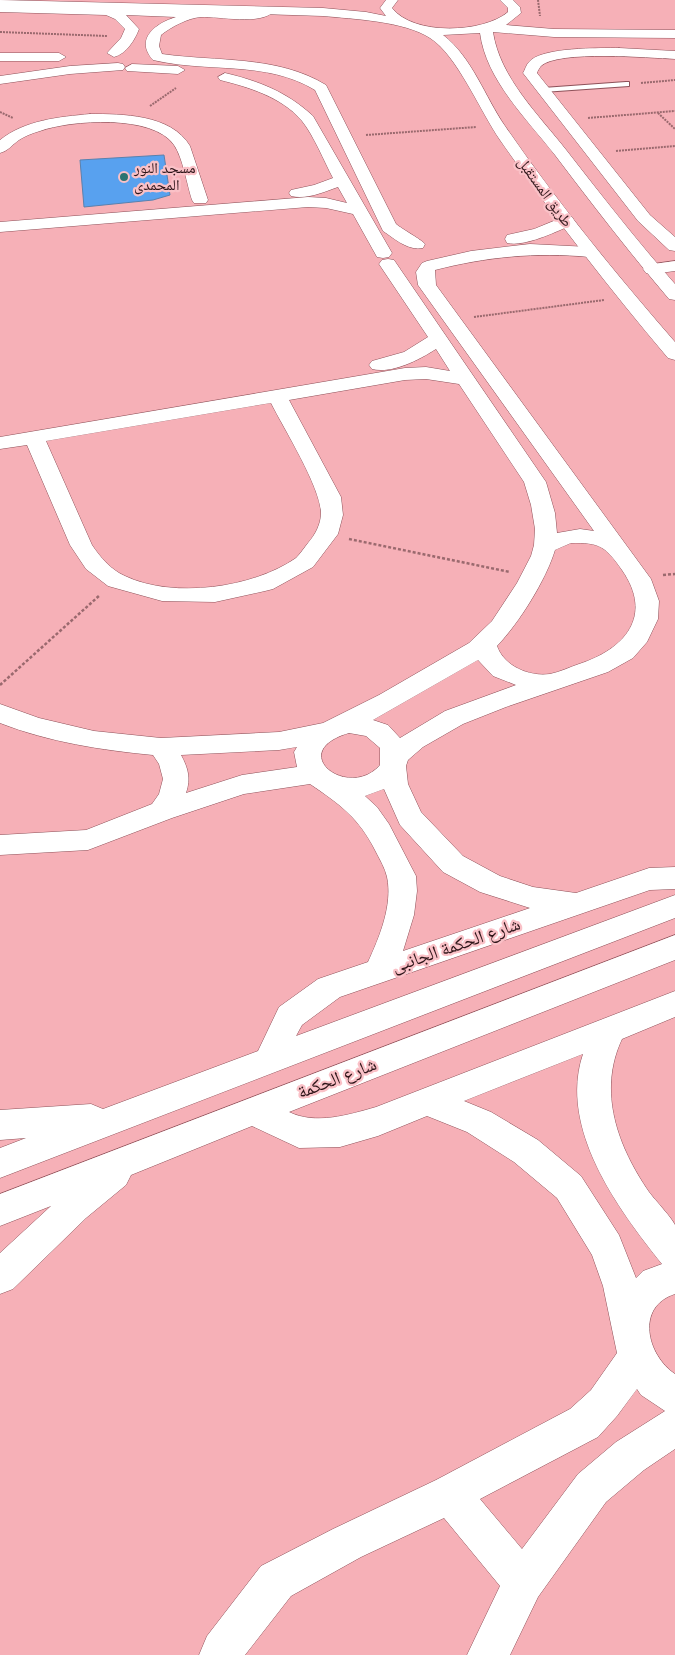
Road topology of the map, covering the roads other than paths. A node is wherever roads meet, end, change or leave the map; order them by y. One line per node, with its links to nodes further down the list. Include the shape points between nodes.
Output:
1 (297, 0): 2 (street)
2 (340, 0)
3 (392, 0): 10 (street, via 386,8 388,14)
4 (506, 0): 11 (street, via 514,7 515,13 503,24)
5 (0, 2): 8 (street)
6 (0, 8): 7 (street)
7 (108, 11): 9 (street); 17 (street, via 120,16 132,29 130,36)
8 (272, 11): 9 (street, via 254,15); 10 (street, via 336,13); 13 (street)
9 (201, 14): 19 (street, via 158,31 151,46)
10 (403, 24): 12 (street)
11 (488, 28): 12 (street, via 454,32); 14 (street); 33 (street, طريق المستقبل, via 487,41 499,56 517,96)
12 (422, 29): 25 (street, طريق المستقبل, via 451,48)
13 (380, 32)
14 (554, 33): 15 (street); 16 (street)
15 (675, 34)
16 (522, 43)
17 (111, 54): 19 (street, via 141,50); 21 (street); 23 (street, via 107,62)
18 (675, 55): 31 (street, via 568,53 543,58 533,63 530,73)
19 (156, 56): 23 (street, via 150,64); 24 (street, via 182,62)
20 (439, 56): 25 (street)
21 (24, 57): 22 (street); 26 (street, via 32,66 30,72)
22 (0, 58)
23 (125, 67): 26 (street); 28 (street, via 197,72)
24 (253, 67): 28 (street, via 239,73 236,76); 30 (street, via 295,74)
25 (462, 68): 34 (street, طريق المستقبل, via 497,125)
26 (23, 76): 27 (street)
27 (0, 80)
28 (238, 80): 32 (street)
29 (626, 84): 31 (lane)
30 (321, 88): 32 (street, via 303,96); 43 (street, via 389,227 405,239)
31 (543, 90): 45 (street, via 644,218)
32 (282, 97): 36 (street, via 308,119)
33 (554, 145): 34 (street); 50 (street, طريق المستقبل)
34 (526, 147): 41 (street, طريق المستقبل)
35 (0, 148): 37 (street, via 15,136 56,122 107,118 153,125 181,142)
36 (343, 180): 37 (street, via 302,192); 38 (street)
37 (200, 200): 39 (street)
38 (360, 211): 39 (street, via 308,202); 47 (street)
39 (83, 215): 40 (street); 42 (street)
40 (0, 216)
41 (566, 221): 44 (street, via 539,234 521,238); 46 (street, طريق المستقبل)
42 (0, 226)
43 (423, 244): 47 (street, via 396,245); 48 (street, via 438,254 438,260)
44 (448, 245)
45 (675, 246)
46 (589, 252): 48 (street, via 529,250 464,257); 53 (street, طريق المستقبل)
47 (386, 258): 48 (street, via 407,269); 52 (street)
48 (430, 266): 60 (street, via 425,272 427,285)
49 (675, 266): 50 (street)
50 (663, 276): 51 (street, طريق المستقبل)
51 (675, 295)
52 (438, 338): 54 (street); 56 (street, via 426,348 394,363)
53 (672, 349)
54 (466, 379): 55 (street, via 426,373 405,374); 61 (street, via 535,482 544,517)
55 (277, 396): 56 (street); 58 (street, via 330,497 332,515 327,534 305,562 265,584 215,595 162,594 116,581 94,564 81,545)
56 (150, 410): 57 (street); 58 (street)
57 (0, 426)
58 (34, 437): 59 (street)
59 (0, 443)
60 (615, 545): 61 (street, via 578,535 559,538); 63 (street, via 640,579 648,602 644,625 631,646 608,663)
61 (545, 546): 62 (street, via 532,577 512,610)
62 (484, 644): 63 (street, via 490,660 506,673 528,681); 65 (street, via 394,699)
63 (553, 682): 67 (street, via 435,726 413,739)
64 (0, 713): 66 (street, via 33,726 94,740)
65 (326, 730): 66 (street, via 279,741); 67 (street, via 350,724 367,726 392,743); 68 (street, via 310,742 306,753 308,764)
66 (161, 747): 69 (street, via 173,761 177,777 174,795)
67 (394, 761): 68 (street, via 386,776 358,787 341,787); 72 (street, via 395,784 410,818 453,864 490,884 533,898)
68 (320, 778): 69 (street, via 242,785); 75 (street, via 352,799 376,824 402,877 393,939)
69 (162, 811): 70 (street, via 88,840)
70 (0, 845)
71 (675, 878): 72 (street, شارع الحكمة الجانبى, via 649,879)
72 (579, 903): 75 (street, شارع الحكمة الجانبى)
73 (675, 906): 78 (street)
74 (675, 947): 80 (street, شارع الحكمة)
75 (379, 971): 78 (street, شارع الحكمة الجانبى, via 329,988 290,1016)
76 (675, 1004): 77 (street)
77 (610, 1030): 79 (street); 86 (street, via 597,1060 593,1094 599,1130 614,1166 647,1220)
78 (270, 1060): 81 (street)
79 (428, 1102): 80 (street, via 340,1132 299,1132); 89 (street, via 479,1122 526,1150 569,1187 607,1247 621,1286)
80 (253, 1111): 83 (street, شارع الحكمة)
81 (125, 1116): 82 (street); 84 (street)
82 (0, 1125)
83 (136, 1157): 85 (street, شارع الحكمة); 87 (street, via 74,1207)
84 (0, 1163)
85 (0, 1210)
86 (675, 1252)
87 (0, 1277)
88 (675, 1277): 89 (street, via 656,1283 637,1301)
89 (633, 1342): 90 (street, via 654,1382); 92 (street, via 616,1387 584,1423)
90 (675, 1396)
91 (675, 1426): 93 (street, via 630,1456 592,1488)
92 (450, 1494): 93 (street); 94 (street, via 347,1542 276,1581)
93 (523, 1582): 95 (street)
94 (220, 1655)
95 (488, 1655)

